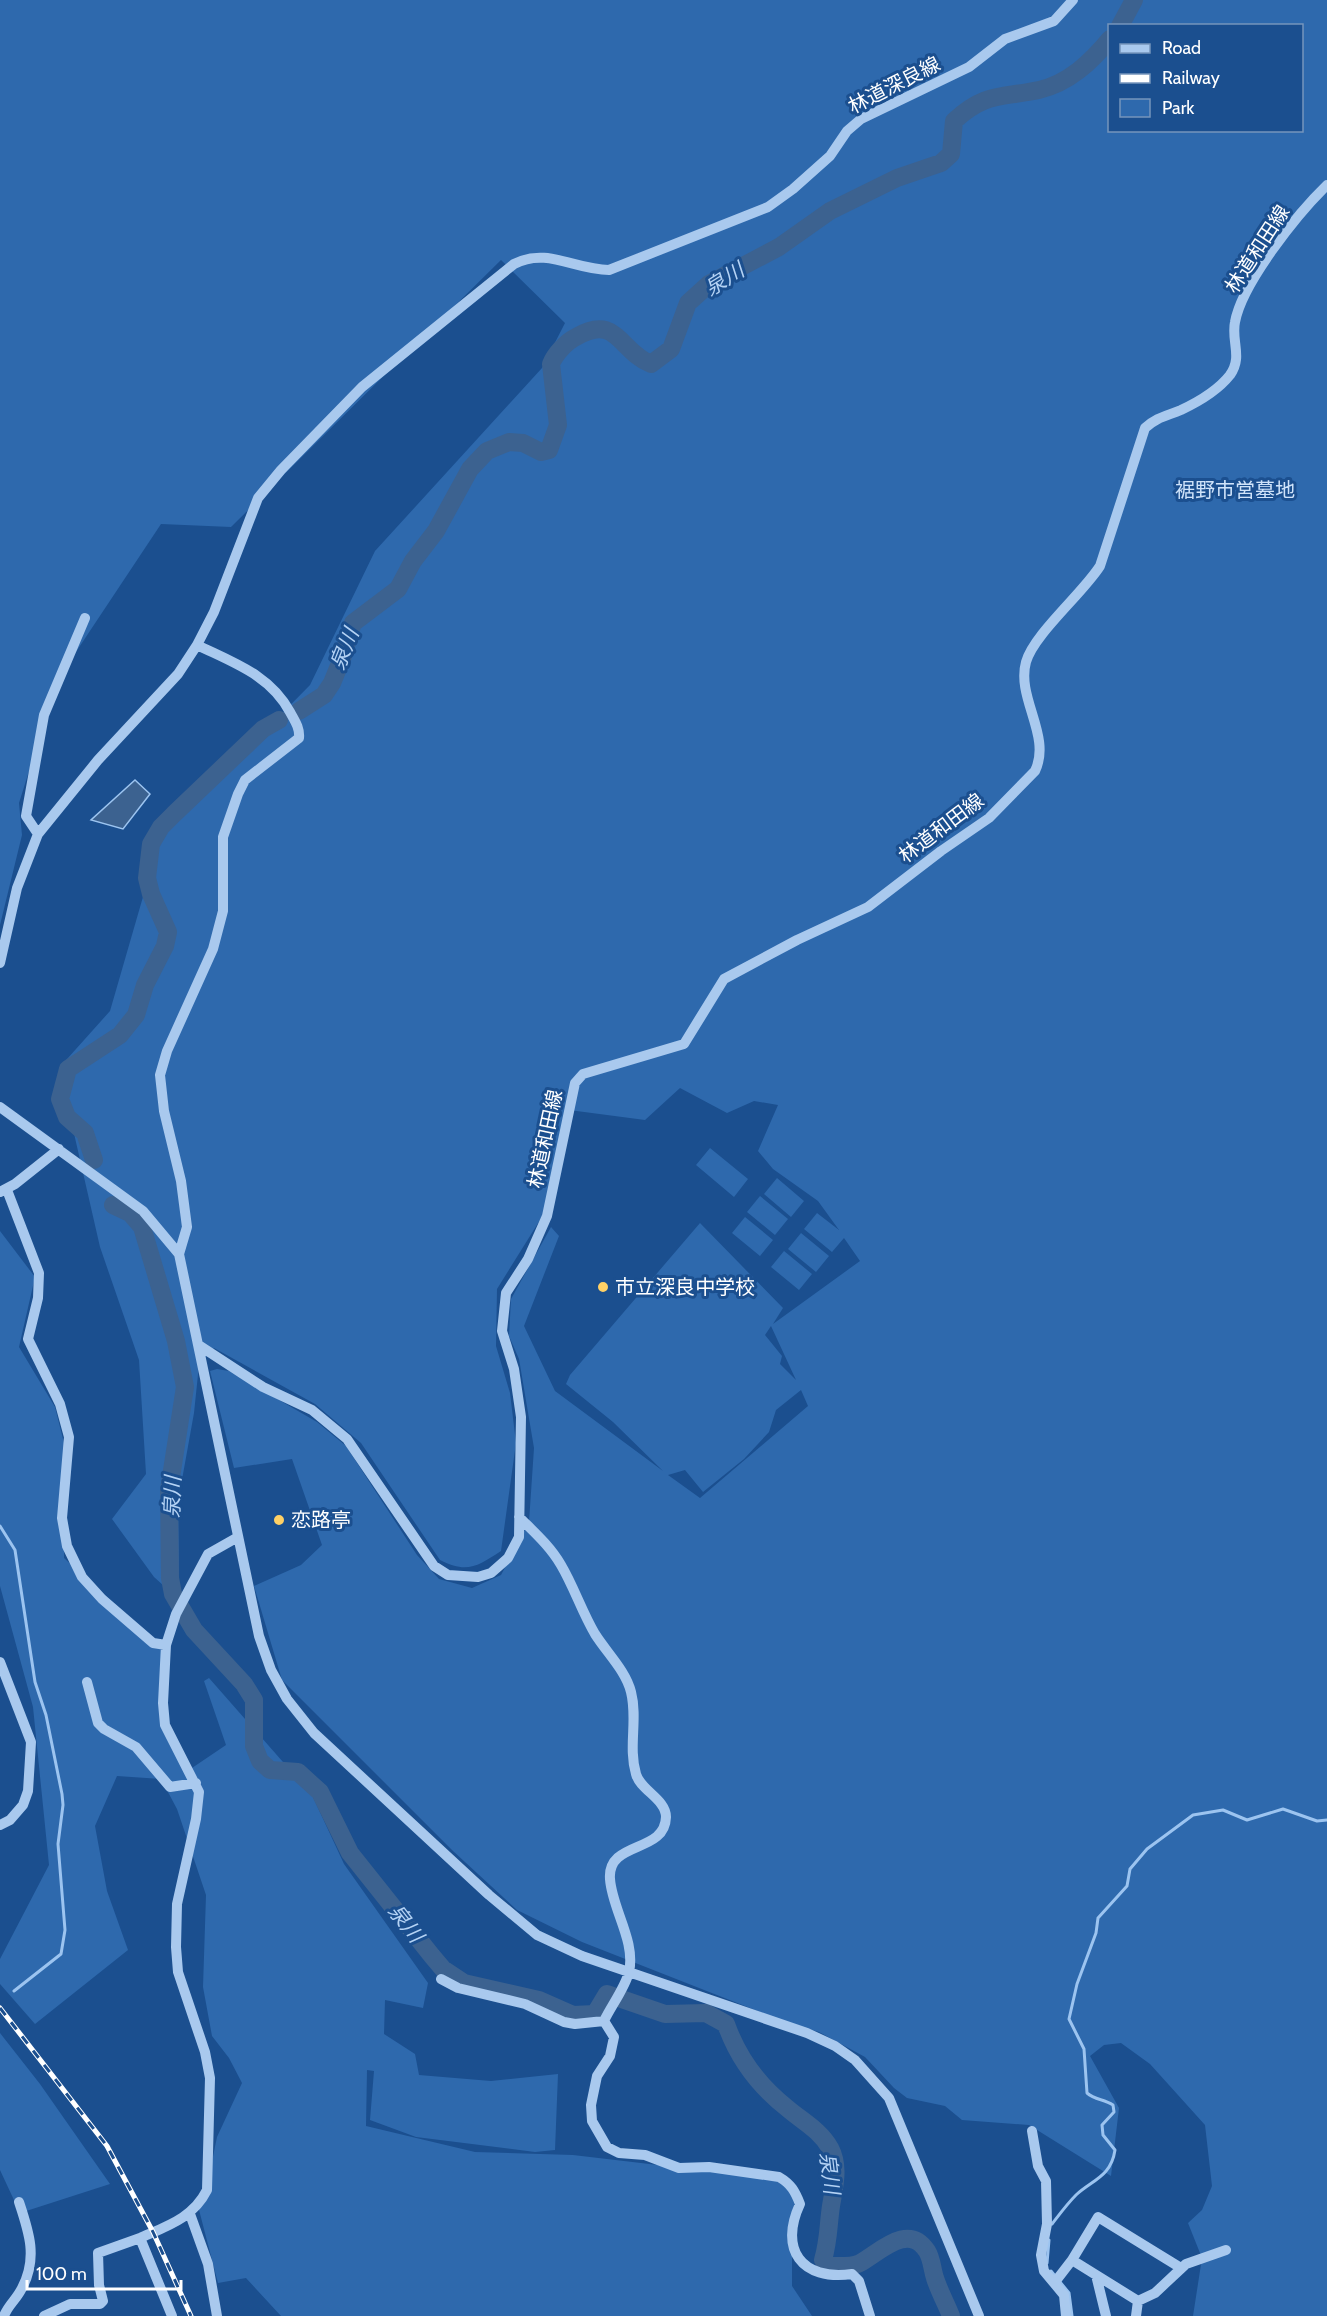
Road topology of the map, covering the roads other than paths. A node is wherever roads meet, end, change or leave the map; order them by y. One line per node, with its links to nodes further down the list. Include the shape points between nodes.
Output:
1 (1073, 0): 4 (street, 林道深良線, via 1054,21 1005,39 969,67 861,119 847,131 830,156 768,207 609,270 594,270 551,257 525,258 503,272 362,387 280,470 258,498 214,612)
2 (1327, 185): 12 (street, 林道和田線, via 1282,235 1243,299 1235,321 1238,360 1229,376 1198,401 1156,418 1145,428 1100,566 1026,660 1026,688 1039,742 1035,771 989,818 868,907 724,979 684,1044 583,1074 575,1083 547,1216 528,1259 506,1293 502,1331 514,1369 521,1417)
3 (85, 618): 5 (street, via 44,715 26,816)
4 (197, 645): 5 (street, via 178,674 98,760); 10 (street, via 256,673 276,690 299,730 299,738 245,780 238,794 223,837 224,911 213,950 160,1075 187,1227)
5 (38, 834): 6 (street, via 17,888)
6 (0, 963)
7 (0, 1107): 8 (street)
8 (59, 1149): 9 (street); 10 (street, via 143,1211)
9 (3, 1191): 14 (street, via 39,1273 38,1298 28,1339 60,1404 69,1437 62,1518 67,1546 82,1577 102,1599 153,1643)
10 (179, 1254): 11 (street)
11 (200, 1346): 12 (street, 林道和田線, via 263,1387 312,1410 347,1439 434,1566 448,1575 478,1577 491,1573 508,1558 519,1537); 13 (street)
12 (519, 1517): 19 (street, via 560,1563 595,1634 626,1678 635,1715 632,1754 636,1775 662,1805 666,1816 664,1828 655,1838 622,1852 614,1860 610,1878 627,1942)
13 (238, 1537): 14 (street, via 208,1554 176,1614); 19 (street, via 259,1636 271,1670 287,1699 314,1732 517,1920 558,1946)
14 (166, 1645): 17 (street, via 164,1722)
15 (0, 1662): 18 (street, via 31,1742 28,1791 23,1805)
16 (87, 1682): 17 (street, via 93,1713 104,1729 136,1747 170,1787)
17 (196, 1783): 24 (street, via 198,1805 177,1904 178,1972 210,2078 207,2190)
18 (0, 1825)
19 (629, 1972): 21 (street); 37 (street, via 807,2033 855,2060 889,2098)
20 (441, 1979): 21 (street, via 458,1988 525,2004 564,2022)
21 (604, 2021): 36 (street, via 614,2037 610,2056 597,2076 591,2105 592,2121 602,2141 619,2153 645,2155 679,2168 709,2168 779,2177 788,2182 800,2204 792,2222 792,2245 797,2257 808,2268 823,2274 852,2274 859,2281)
22 (1032, 2131): 30 (street, via 1038,2166 1046,2181 1047,2224 1041,2255 1044,2271)
23 (19, 2202): 32 (street, via 32,2247 32,2261 21,2290)
24 (190, 2214): 25 (street); 35 (street, via 208,2264)
25 (140, 2238): 33 (street, via 99,2253 103,2301 100,2304 69,2304); 34 (street)
26 (1226, 2250): 28 (street)
27 (1072, 2260): 28 (street, via 1098,2217); 29 (street); 30 (street)
28 (1181, 2268): 31 (street, via 1155,2293)
29 (1096, 2275): 31 (street); 39 (street)
30 (1057, 2280): 38 (street, via 1064,2295)
31 (1138, 2301): 40 (street)
32 (4, 2316)
33 (44, 2316)
34 (172, 2316)
35 (217, 2316)
36 (870, 2316)
37 (979, 2316)
38 (1066, 2316)
39 (1106, 2316)
40 (1136, 2316)

